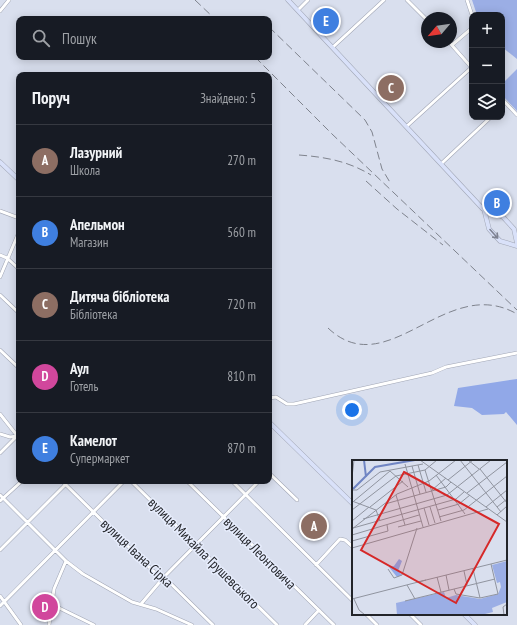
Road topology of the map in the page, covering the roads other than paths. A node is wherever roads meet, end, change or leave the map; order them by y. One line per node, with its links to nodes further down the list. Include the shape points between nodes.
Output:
1 (9, 0): 8 (street)
2 (288, 0): 7 (street)
3 (308, 0): 7 (street)
4 (384, 0): 13 (street)
5 (407, 0): 10 (street)
6 (467, 0): 9 (street)
7 (298, 10): 13 (street)
8 (0, 11)
9 (471, 12)
10 (421, 14)
11 (469, 31): 12 (street)
12 (457, 42)
13 (333, 47): 20 (street)
14 (454, 48): 15 (street)
15 (469, 65)
16 (469, 71): 20 (street)
17 (506, 103): 18 (street)
18 (517, 115)
19 (489, 120): 22 (street)
20 (407, 126): 22 (street)
21 (0, 162): 23 (street)
22 (442, 163): 24 (street)
23 (16, 177)
24 (484, 209): 28 (street, via 503,217 514,229); 29 (street, one-way to 29, via 489,229 500,240)
25 (0, 211): 26 (street)
26 (16, 217)
27 (16, 238): 31 (street)
28 (517, 243)
29 (517, 246)
30 (0, 255): 31 (street)
31 (7, 258): 32 (street); 33 (street)
32 (16, 266)
33 (0, 276)
34 (0, 295): 35 (street)
35 (16, 310)
36 (0, 350): 38 (street)
37 (517, 353): 39 (street, via 451,366 430,374 294,404)
38 (16, 365)
39 (272, 398)
40 (0, 414): 43 (street)
41 (272, 425): 60 (street)
42 (0, 434): 44 (street)
43 (16, 434)
44 (16, 436)
45 (16, 438): 46 (street)
46 (0, 453)
47 (272, 476): 58 (street)
48 (19, 484): 57 (street)
49 (66, 484): 61 (street, вулиця Івана Сірка); 63 (street)
50 (121, 484): 61 (street)
51 (134, 484): 64 (street, вулиця Михайла Грушевського)
52 (190, 484): 62 (street, вулиця Леонтовича)
53 (235, 484): 56 (street)
54 (256, 484): 56 (street)
55 (0, 494): 57 (street)
56 (245, 494): 62 (street); 69 (street)
57 (4, 498): 59 (street); 63 (street)
58 (297, 500)
59 (0, 501)
60 (352, 503)
61 (93, 512): 67 (street); 70 (street, вулиця Івана Сірка, via 153,571)
62 (224, 517): 64 (street); 77 (street, вулиця Леонтовича)
63 (28, 524): 66 (street); 67 (street)
64 (196, 545): 70 (street); 86 (street, вулиця Михайла Грушевського)
65 (352, 546): 69 (street, via 340,539)
66 (0, 550)
67 (55, 551): 68 (street); 73 (street)
68 (66, 561): 74 (street); 75 (street, via 114,593)
69 (316, 565): 72 (street)
70 (164, 577): 75 (street); 85 (street, вулиця Івана Сірка)
71 (0, 596): 73 (street)
72 (352, 600)
73 (5, 601): 76 (street); 81 (street)
74 (50, 604): 82 (street); 83 (street)
75 (141, 604): 84 (street)
76 (0, 606)
77 (319, 610): 87 (street); 88 (street, вулиця Леонтовича)
78 (367, 615): 89 (street)
79 (411, 615): 90 (street)
80 (465, 615): 91 (street)
81 (22, 625)
82 (49, 625)
83 (94, 625)
84 (192, 625)
85 (213, 625)
86 (277, 625)
87 (306, 625)
88 (334, 625)
89 (377, 625)
90 (421, 625)
91 (475, 625)

